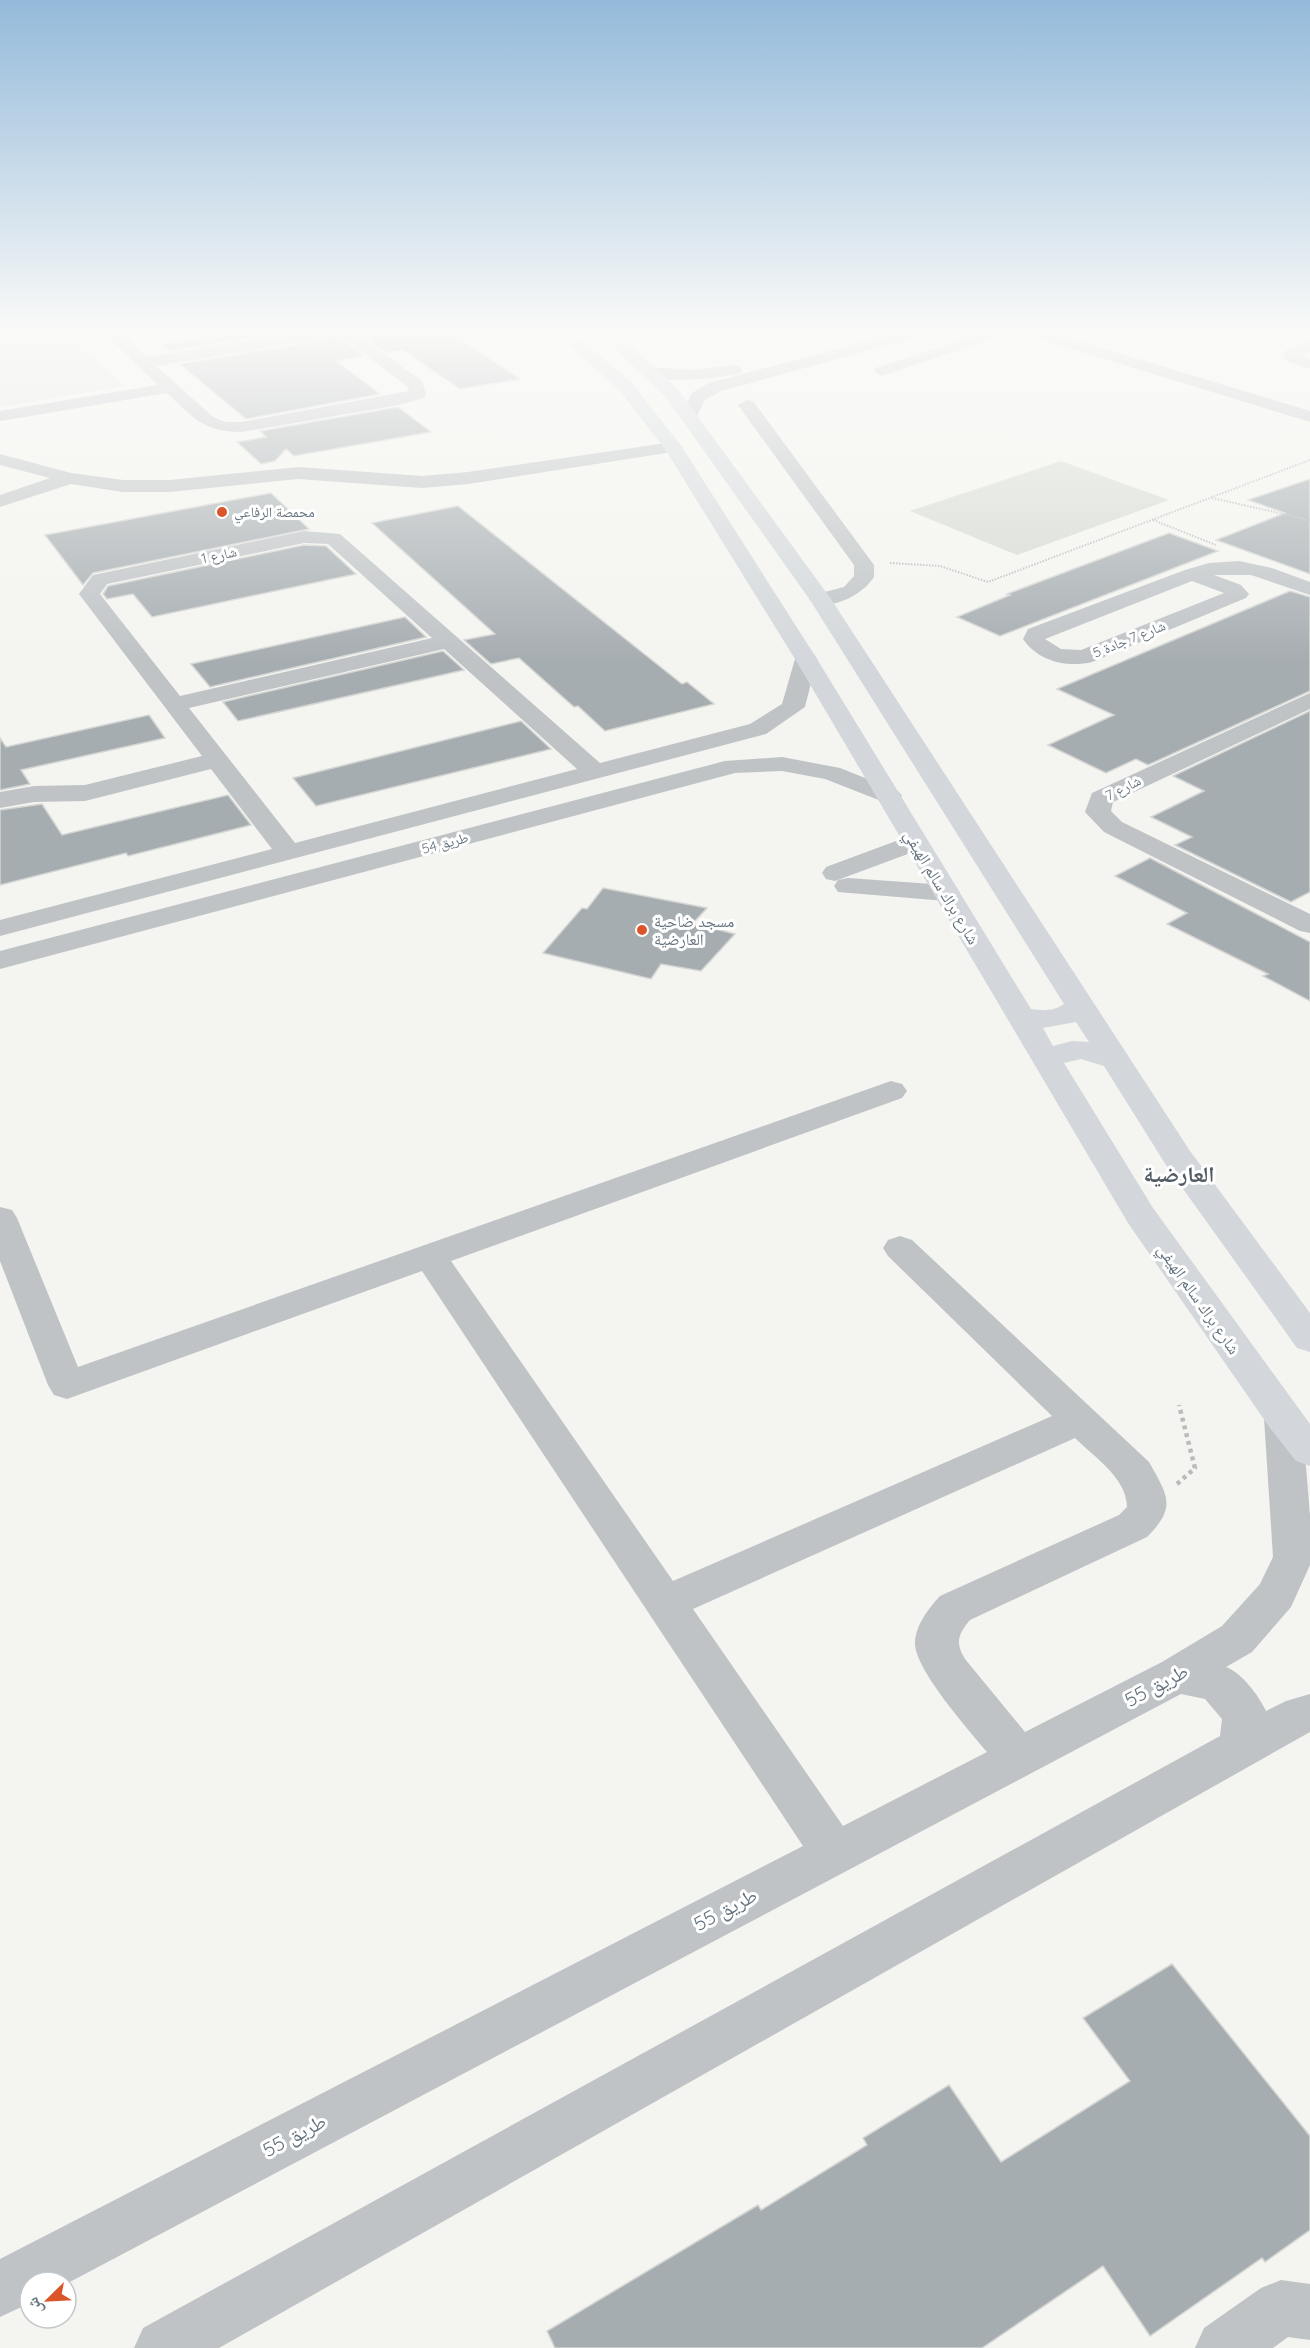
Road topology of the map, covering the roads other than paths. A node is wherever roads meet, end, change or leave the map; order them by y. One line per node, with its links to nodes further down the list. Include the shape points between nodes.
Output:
1 (670, 443): 4 (main road, شارع براك سالم الهيفي)
2 (709, 443): 6 (main road)
3 (774, 443): 14 (street, via 864,565 864,577 851,591)
4 (673, 447): 7 (main road, شارع براك سالم الهيفي); 8 (street, via 438,482 298,473 146,487)
5 (0, 459): 8 (street)
6 (728, 469): 7 (main road); 9 (main road)
7 (688, 470): 10 (main road, شارع براك سالم الهيفي)
8 (70, 478): 11 (street)
9 (746, 494): 10 (main road, via 723,491); 14 (main road)
10 (705, 496): 16 (main road, شارع براك سالم الهيفي)
11 (0, 501)
12 (1192, 574): 12 (street, شارع 7 جادة 5, via 1036,634 1034,639 1046,651 1071,658 1084,657 1239,594); 13 (street, شارع 7 جادة 5, via 1245,566)
13 (1310, 589)
14 (820, 599): 33 (main road)
15 (448, 641): 18 (street); 18 (street, شارع 1, via 333,538 304,537 100,579 89,594); 20 (street, شارع 1)
16 (806, 659): 20 (street, طريق 54, via 793,707 758,729); 21 (main road, شارع براك سالم الهيفي)
17 (1310, 700): 29 (street, شارع 7, via 1101,798 1098,812 1113,827)
18 (174, 704): 19 (street, شارع 1)
19 (217, 760): 22 (street, via 85,793 34,794); 26 (street, شارع 1)
20 (594, 771): 23 (street, طريق 54)
21 (889, 796): 24 (street, طريق 54, via 831,773 782,764 734,766); 25 (main road, شارع براك سالم الهيفي)
22 (0, 800)
23 (464, 806): 24 (street, via 486,813 491,819); 26 (street, طريق 54)
24 (483, 832): 28 (street, طريق 54)
25 (915, 842): 27 (main road, شارع براك سالم الهيفي); 27 (street, via 841,880)
26 (289, 853): 30 (street, طريق 54)
27 (946, 893): 34 (main road, شارع براك سالم الهيفي)
28 (206, 906): 31 (street, طريق 54); 32 (street)
29 (1310, 925)
30 (0, 928)
31 (0, 960)
32 (0, 980)
33 (1079, 1007): 34 (main road, via 1054,1020); 36 (main road)
34 (1018, 1015): 35 (main road, شارع براك سالم الهيفي)
35 (1047, 1060): 36 (main road, via 1059,1052 1078,1049); 43 (main road, شارع براك سالم الهيفي, via 1140,1215)
36 (1114, 1060): 41 (main road, via 1178,1158)
37 (891, 1091): 40 (street)
38 (0, 1218): 40 (street, via 67,1385)
39 (900, 1248): 42 (street)
40 (430, 1257): 44 (street)
41 (1310, 1339)
42 (1080, 1420): 44 (street); 48 (street, via 1135,1473 1147,1494 1147,1512 1132,1526 955,1608 939,1626 938,1649 952,1674)
43 (1296, 1434): 45 (street, طريق 55, via 1293,1557 1276,1595 1237,1639)
44 (665, 1604): 49 (street)
45 (1177, 1675): 47 (street, via 1218,1683 1245,1714); 48 (street, طريق 55)
46 (1310, 1713): 47 (street)
47 (1241, 1747): 52 (street)
48 (1018, 1757): 49 (street, طريق 55)
49 (834, 1852): 50 (street, طريق 55)
50 (0, 2289)
51 (1310, 2312): 53 (street, via 1281,2308)
52 (163, 2348)
53 (1224, 2348)

